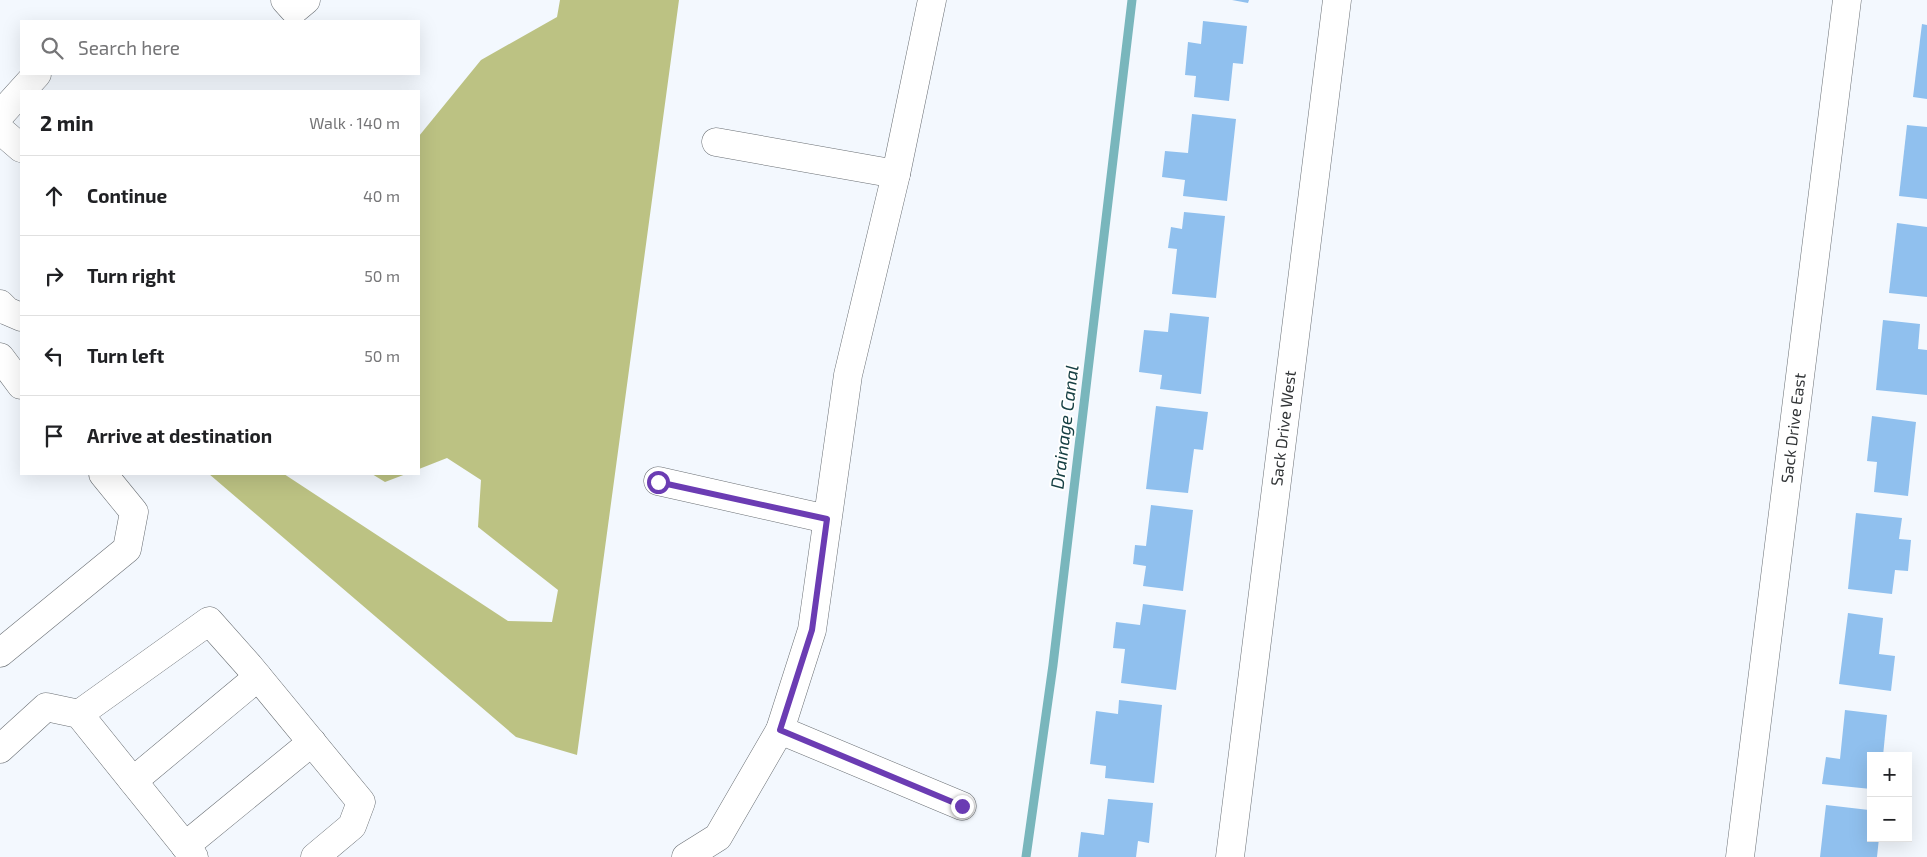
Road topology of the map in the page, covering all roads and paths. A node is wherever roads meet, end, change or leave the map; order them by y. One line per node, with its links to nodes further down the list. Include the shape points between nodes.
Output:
1 (285, 0): 2 (street, via 294,10)
2 (306, 0)
3 (932, 0): 13 (street)
4 (1336, 0): 32 (street, Sack Drive West)
5 (1847, 0): 33 (street, Sack Drive East)
6 (36, 75): 7 (street)
7 (22, 90)
8 (20, 92): 9 (street)
9 (0, 114)
10 (0, 130): 12 (street)
11 (716, 142): 13 (street)
12 (20, 147)
13 (896, 174): 20 (street, via 848,375)
14 (0, 304): 15 (street, via 7,312)
15 (20, 317)
16 (0, 356): 17 (street)
17 (20, 383)
18 (104, 475): 21 (street, via 134,512 127,550)
19 (658, 482): 20 (street)
20 (827, 519): 24 (street, via 812,630)
21 (0, 654)
22 (258, 677): 23 (street, via 209,621); 25 (street); 27 (street)
23 (79, 714): 26 (street, via 46,707); 27 (street)
24 (780, 730): 28 (street); 31 (street, via 718,837)
25 (312, 742): 29 (street); 30 (street, via 361,802 352,826)
26 (0, 749)
27 (133, 781): 29 (street)
28 (962, 806)
29 (190, 852)
30 (315, 857)
31 (686, 857)
32 (1230, 857)
33 (1740, 857)

